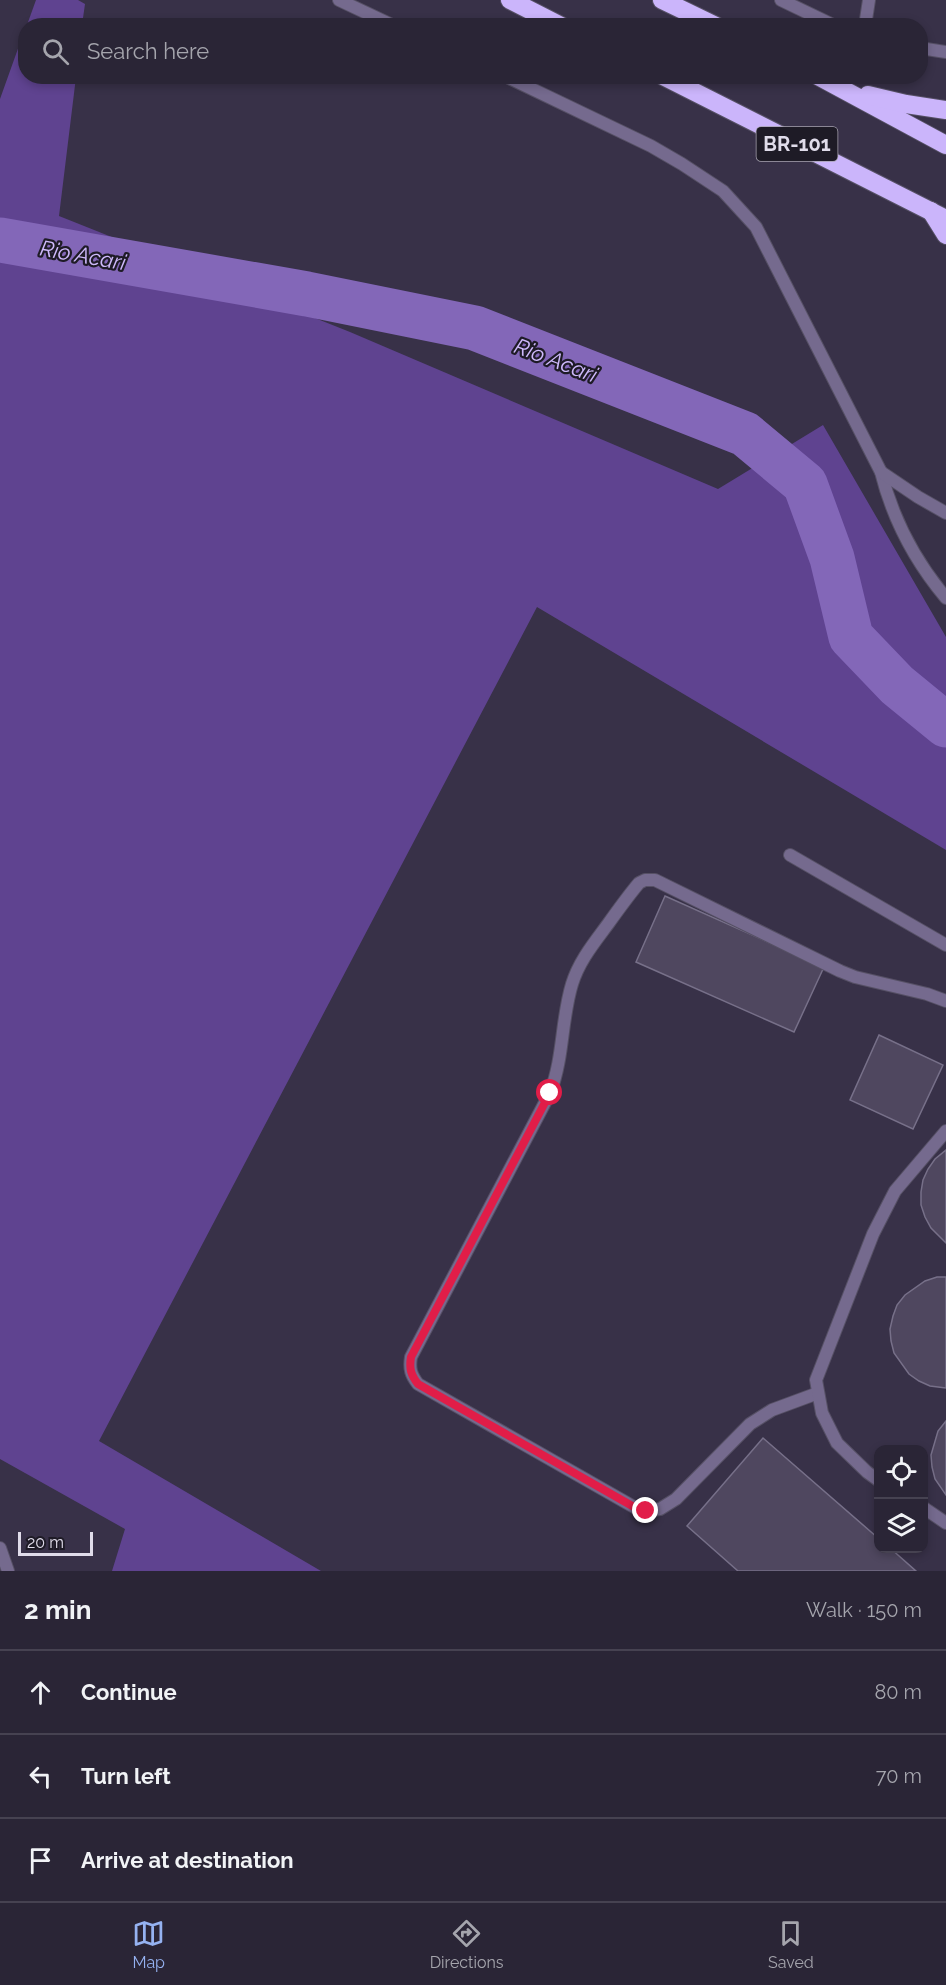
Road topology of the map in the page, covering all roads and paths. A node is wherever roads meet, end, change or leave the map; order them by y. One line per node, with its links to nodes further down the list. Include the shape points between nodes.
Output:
1 (339, 0): 6 (street)
2 (510, 0): 7 (highway)
3 (662, 0): 8 (highway)
4 (781, 0): 9 (street)
5 (869, 0): 10 (street)
6 (377, 18)
7 (545, 18)
8 (699, 18)
9 (818, 18)
10 (866, 18)
11 (928, 49): 12 (street)
12 (946, 52)
13 (522, 84): 21 (street, via 651,146 723,191 756,227)
14 (679, 84): 19 (highway, BR-101)
15 (833, 84): 16 (highway)
16 (844, 90): 17 (highway); 18 (highway)
17 (946, 110)
18 (946, 145)
19 (938, 215): 20 (highway)
20 (946, 236)
21 (881, 472): 22 (street); 23 (street, via 889,502 910,547)
22 (946, 513)
23 (946, 598)
24 (790, 855): 25 (street)
25 (946, 945)
26 (946, 1001): 28 (street, via 855,977 655,880 639,883 582,960 572,982 559,1065 550,1093 411,1357 410,1367 418,1384 646,1511 660,1509 676,1499 750,1424 772,1410)
27 (946, 1131): 28 (street, via 895,1191 873,1234 816,1380)
28 (818, 1393): 29 (street, via 822,1413 837,1443)
29 (874, 1477)
30 (928, 1511): 31 (street)
31 (946, 1522)
32 (0, 1548): 33 (street)
33 (9, 1571)

